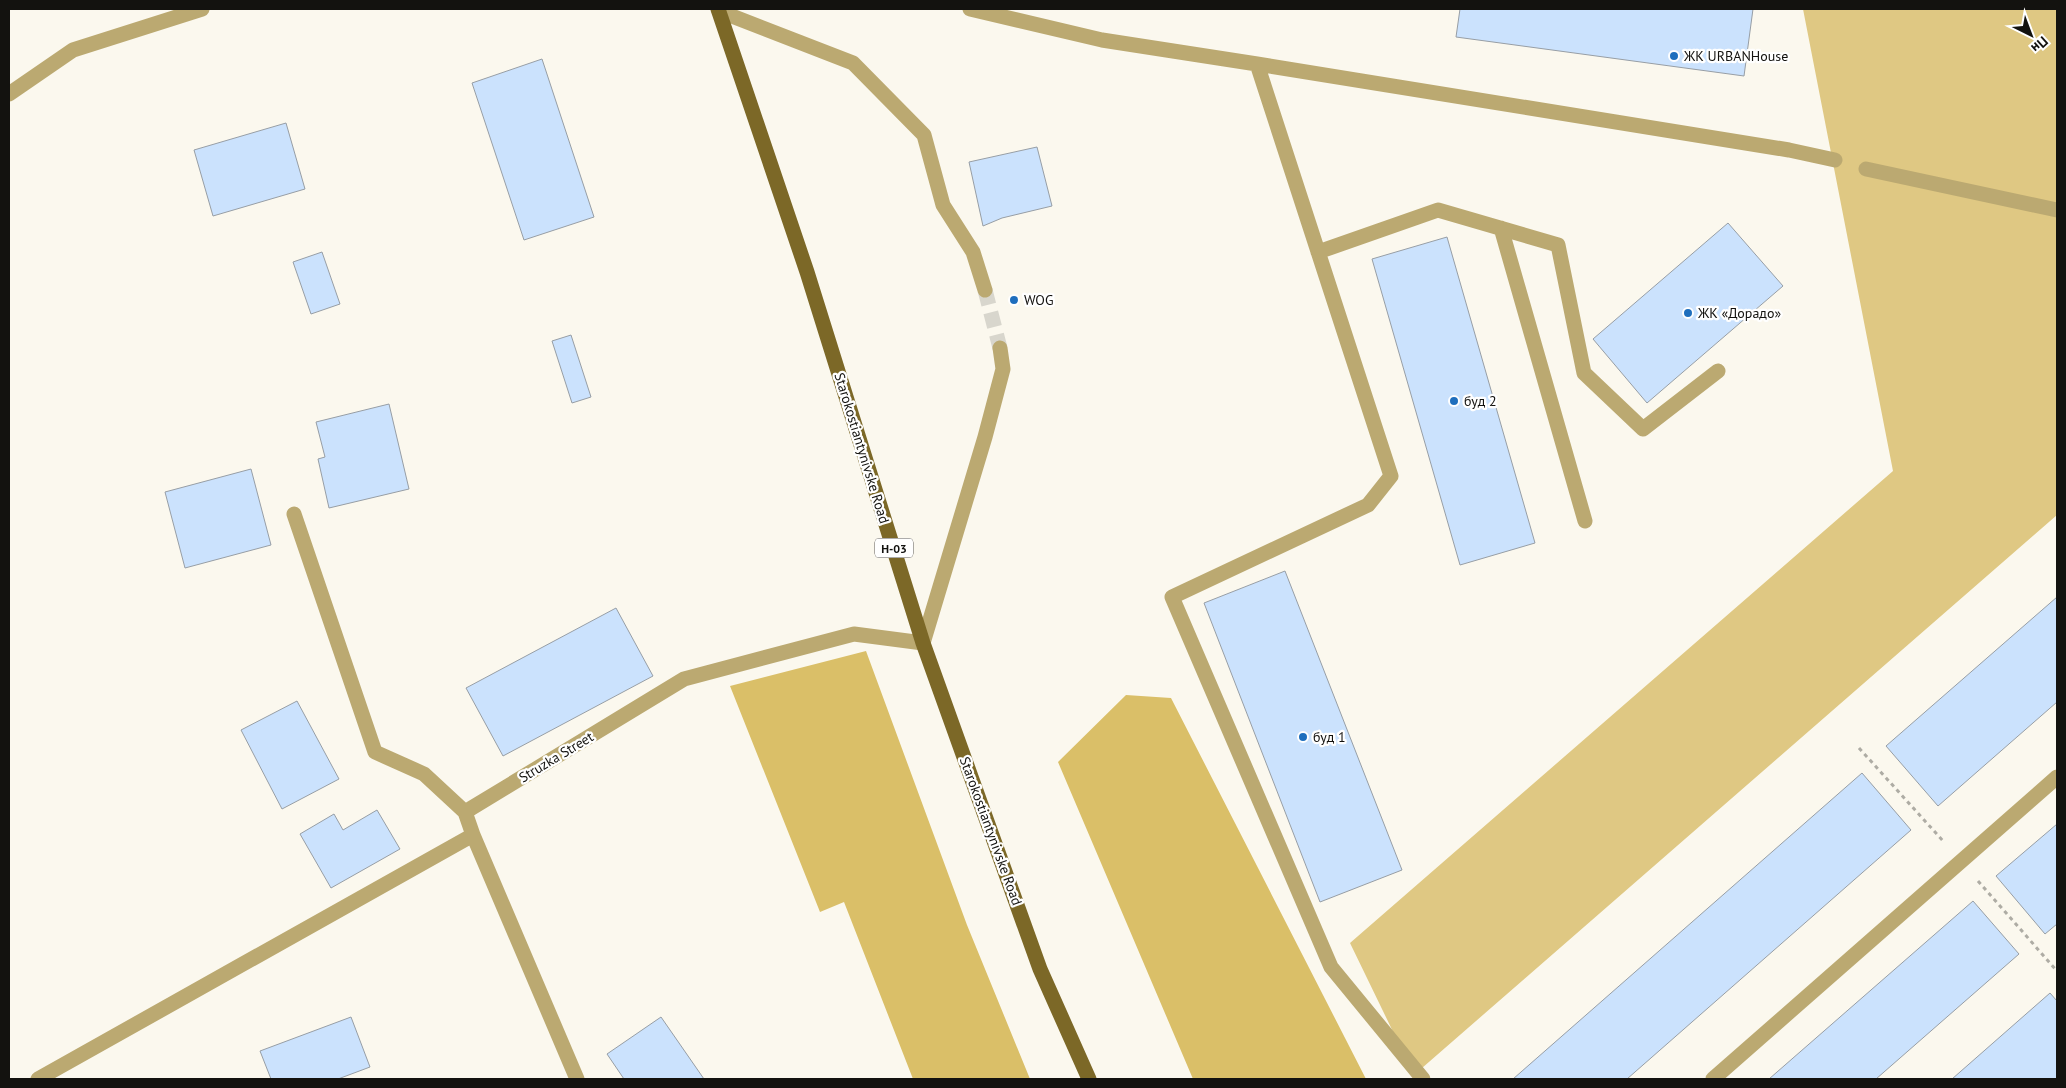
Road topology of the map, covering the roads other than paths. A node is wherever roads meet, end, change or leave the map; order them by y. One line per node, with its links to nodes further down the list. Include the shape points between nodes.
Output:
1 (202, 9): 5 (street, via 73,50)
2 (970, 9): 4 (street, via 1102,40)
3 (719, 10): 11 (street, via 853,63 924,135 942,204 973,252); 16 (main road, Starokostiantynivske Road / Н-03, via 807,272)
4 (1257, 64): 6 (street); 10 (street)
5 (9, 94)
6 (1835, 160)
7 (1866, 170): 8 (street)
8 (2057, 210)
9 (1501, 228): 10 (street, via 1438,210); 13 (street, via 1558,245 1584,373 1643,428); 15 (street)
10 (1318, 252): 23 (street, via 1391,476 1368,505 1172,597 1332,967)
11 (985, 290)
12 (1000, 348): 16 (street, via 1003,369)
13 (1718, 371)
14 (294, 514): 18 (street, via 375,752 424,774)
15 (1585, 521)
16 (924, 643): 18 (street, Struzka Street, via 854,634 684,678); 22 (main road, Starokostiantynivske Road / Н-03, via 1040,970)
17 (2057, 777): 24 (street)
18 (465, 812): 19 (street)
19 (473, 835): 20 (street); 21 (street)
20 (38, 1079)
21 (577, 1079)
22 (1089, 1079)
23 (1423, 1079)
24 (1713, 1079)

